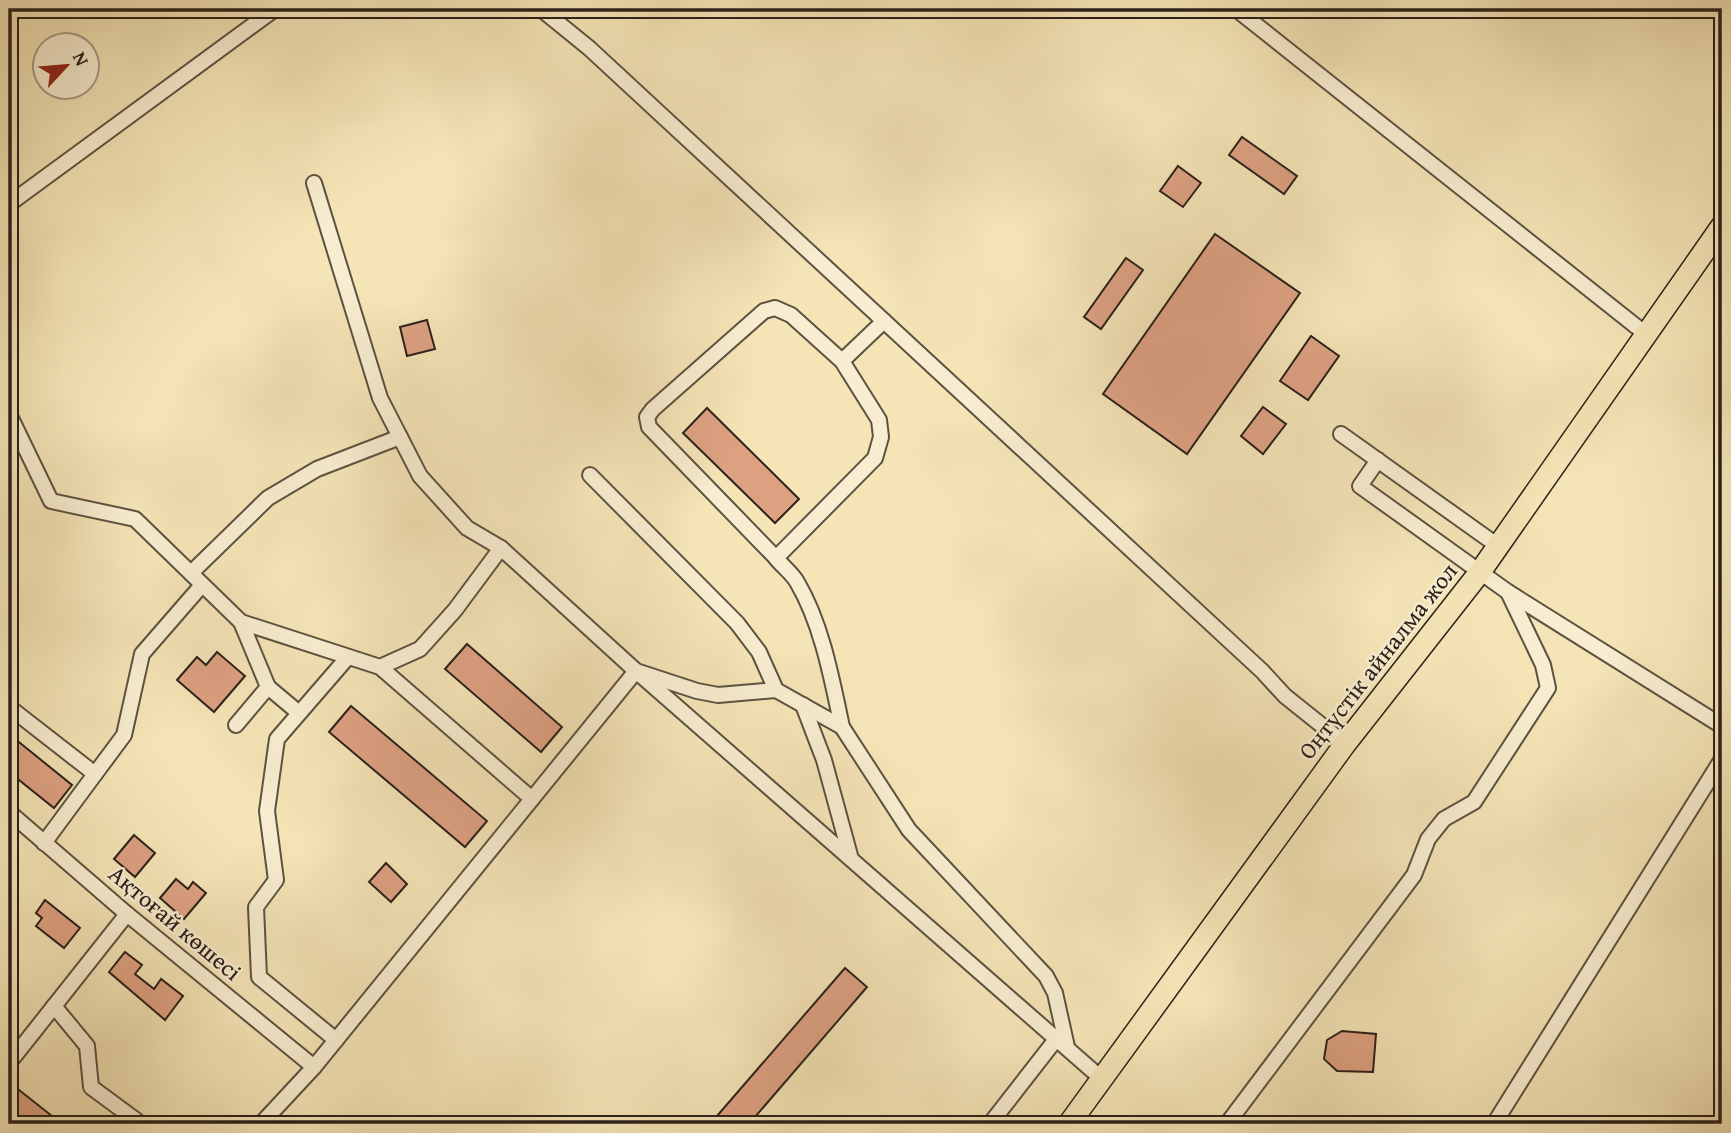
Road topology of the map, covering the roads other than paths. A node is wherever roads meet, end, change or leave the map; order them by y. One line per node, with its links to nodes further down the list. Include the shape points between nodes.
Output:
1 (275, 9): 5 (street)
2 (541, 9): 7 (street)
3 (1236, 9): 8 (street)
4 (314, 183): 12 (street, via 380,398)
5 (9, 204)
6 (1720, 234): 8 (highway, Оңтүстік айналма жол)
7 (884, 321): 9 (street); 34 (street, via 1285,696)
8 (1647, 335): 15 (highway, Оңтүстік айналма жол)
9 (842, 361): 17 (street, via 879,420 881,437 875,458); 17 (street, via 791,315 775,308 764,311 647,417 649,427)
10 (9, 414): 19 (street, via 51,500 135,519)
11 (1341, 434): 13 (street)
12 (400, 437): 16 (street, via 421,476 467,528); 19 (street, via 317,469 268,498)
13 (1378, 460): 15 (street); 18 (street, via 1360,486)
14 (590, 475): 27 (street, via 737,624 759,652)
15 (1498, 546): 18 (highway, Оңтүстік айналма жол)
16 (501, 548): 24 (street, via 420,649); 25 (street)
17 (776, 558): 33 (street, via 797,582 824,647)
18 (1480, 572): 21 (street); 34 (highway, Оңтүстік айналма жол)
19 (191, 573): 20 (street)
20 (202, 584): 22 (street); 36 (street, via 142,654 124,735)
21 (1508, 592): 32 (street); 52 (street, via 1543,665 1549,688 1474,802 1444,819 1428,839 1414,875)
22 (241, 622): 23 (street); 26 (street)
23 (348, 657): 24 (street); 30 (street)
24 (380, 667): 37 (street)
25 (636, 671): 27 (street, via 718,695); 37 (street); 40 (street)
26 (268, 687): 30 (street); 31 (street)
27 (776, 690): 28 (street)
28 (803, 705): 33 (street); 40 (street, via 824,760)
29 (9, 707): 36 (street)
30 (299, 713): 43 (street, via 277,739 267,811 276,880 256,907 259,977)
31 (236, 725)
32 (1722, 726)
33 (842, 727): 44 (street, via 909,831 1046,976 1055,993)
34 (1345, 744): 47 (highway, Оңтүстік айналма жол)
35 (1722, 759): 53 (street)
36 (95, 774): 39 (street)
37 (532, 799): 43 (street)
38 (9, 812): 39 (street, Ақтоғай көшесі)
39 (44, 843): 41 (street, Ақтоғай көшесі)
40 (851, 859): 44 (street)
41 (127, 914): 42 (street); 46 (street, Ақтоғай көшесі)
42 (54, 1006): 45 (street); 48 (street, via 87,1046 91,1087)
43 (336, 1040): 46 (street)
44 (1062, 1042): 47 (street); 50 (street)
45 (9, 1063)
46 (314, 1067): 49 (street)
47 (1102, 1079): 51 (highway, Оңтүстік айналма жол)
48 (138, 1124)
49 (261, 1124)
50 (990, 1124)
51 (1069, 1124)
52 (1227, 1124)
53 (1494, 1124)

